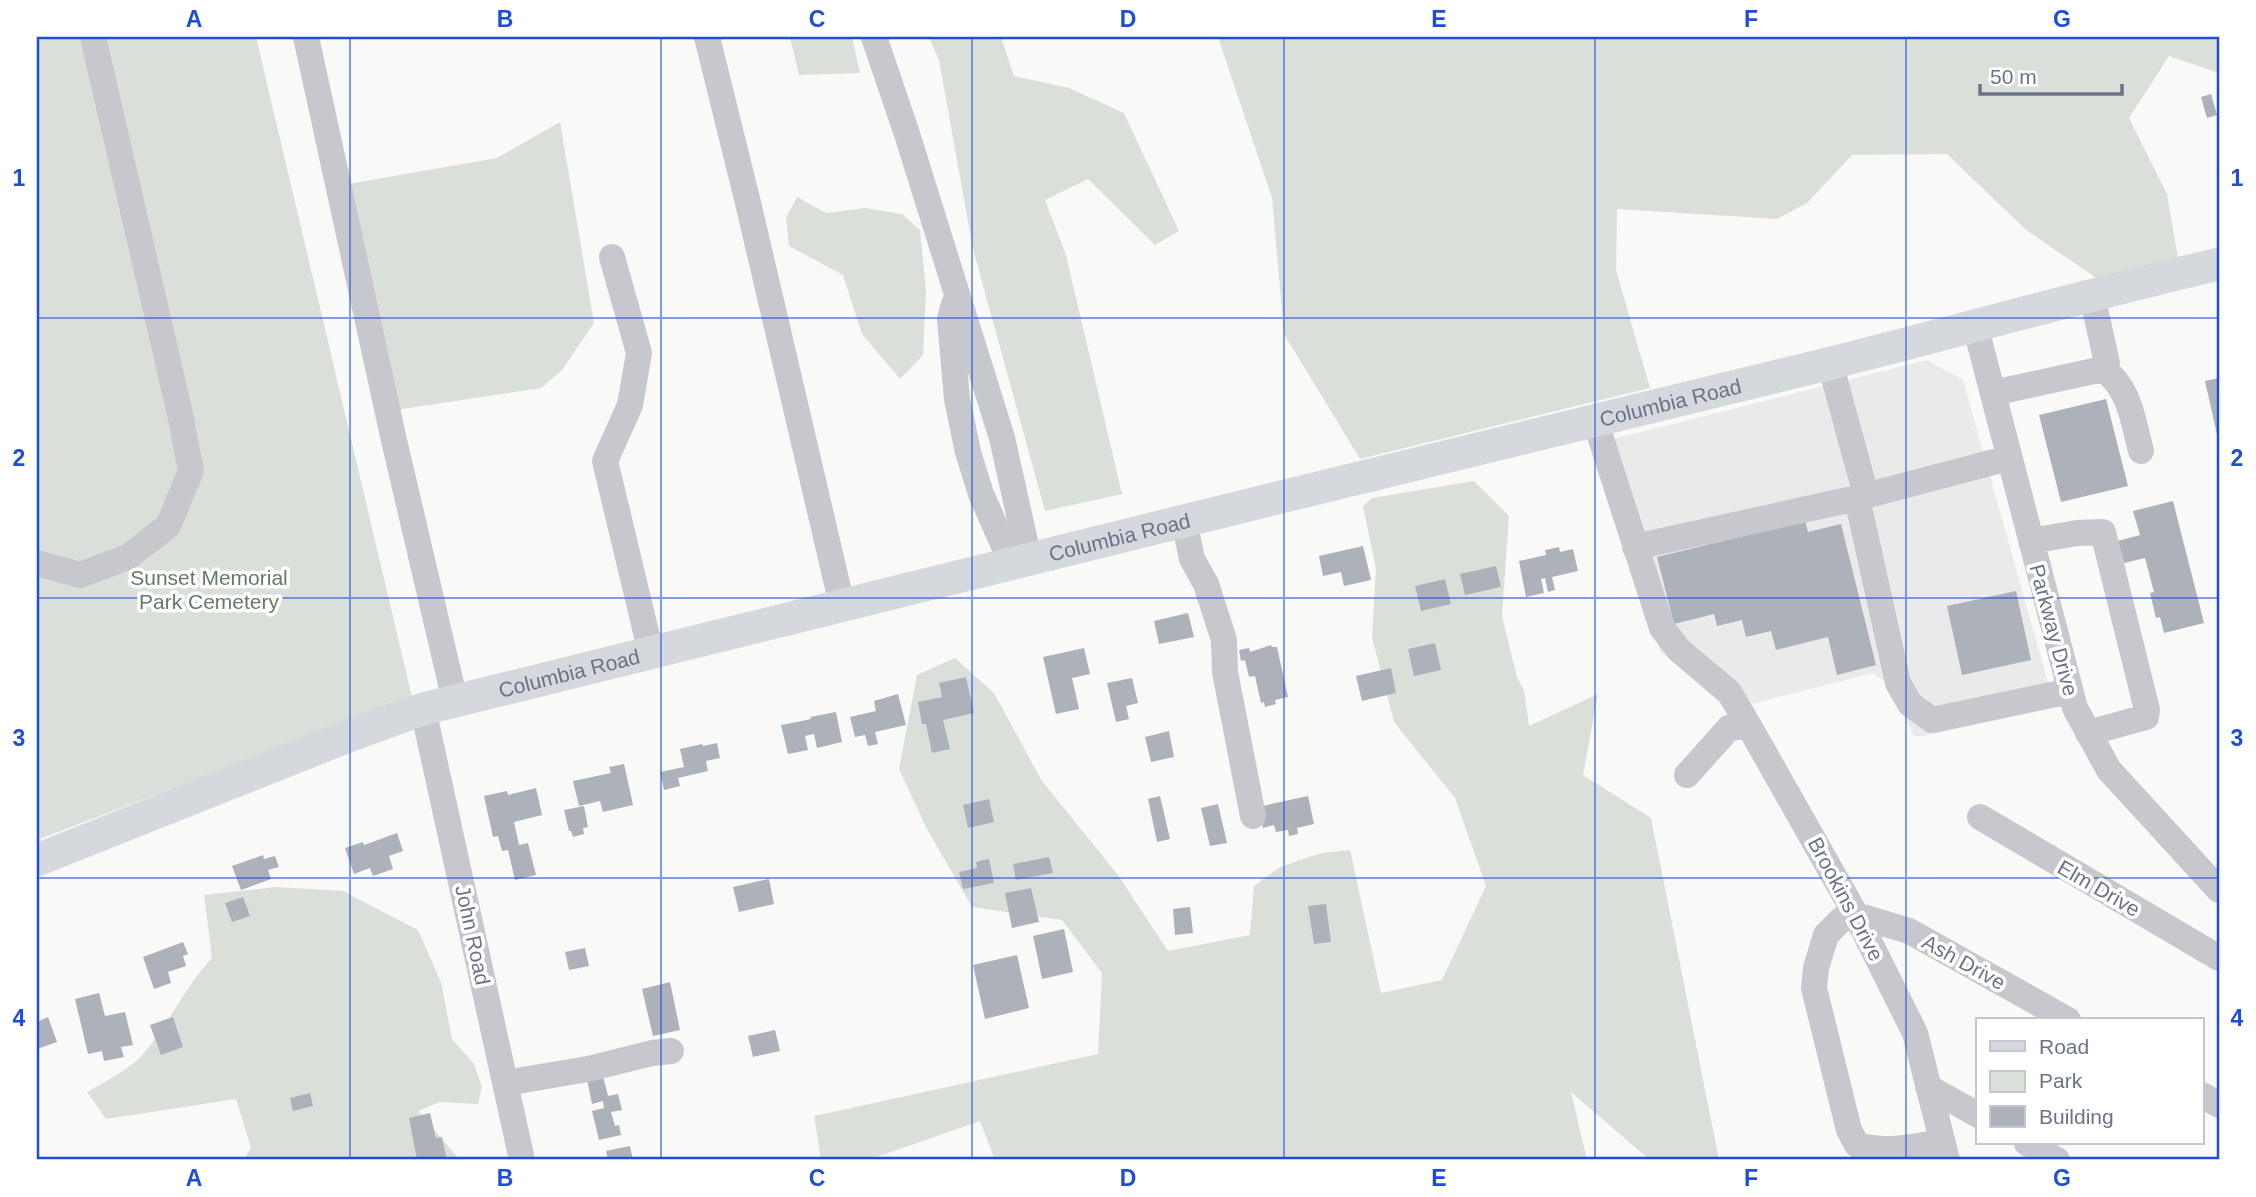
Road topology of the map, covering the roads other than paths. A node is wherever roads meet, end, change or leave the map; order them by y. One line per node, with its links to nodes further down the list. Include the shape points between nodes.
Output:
1 (93, 37): 23 (street, via 191,471 168,526 128,556 80,575)
2 (306, 37): 27 (street)
3 (707, 37): 24 (street)
4 (874, 37): 7 (street)
5 (612, 257): 25 (street, via 639,353 630,405 605,460)
6 (2219, 264): 8 (main road, Columbia Road)
7 (957, 292): 14 (street); 15 (street, via 950,319)
8 (2092, 295): 9 (main road, Columbia Road); 11 (street, via 2107,363)
9 (1975, 325): 10 (main road, Columbia Road); 12 (street, Parkway Drive)
10 (1830, 363): 13 (main road, Columbia Road); 18 (street)
11 (2103, 369): 12 (street); 16 (street, via 2124,391)
12 (1993, 393): 17 (street, Parkway Drive)
13 (1595, 420): 19 (main road, Columbia Road); 21 (street, Brookins Drive)
14 (1002, 438): 15 (street, via 989,430 978,432); 22 (street)
15 (966, 443): 22 (street, via 981,495)
16 (2141, 451)
17 (2009, 458): 18 (street); 20 (street, Parkway Drive)
18 (1862, 497): 21 (street); 26 (street, via 1898,682 1910,704 1933,720)
19 (1184, 520): 22 (main road, Columbia Road); 32 (street, via 1192,559 1206,584 1224,640)
20 (2031, 541): 26 (street, Parkway Drive); 30 (street, via 2103,532 2147,710 2146,718)
21 (1635, 547): 29 (street, Brookins Drive, via 1662,628 1729,692)
22 (1020, 561): 24 (main road, Columbia Road)
23 (37, 563)
24 (842, 605): 25 (main road, Columbia Road)
25 (651, 653): 27 (main road, Columbia Road)
26 (2070, 691): 30 (street, Parkway Drive)
27 (455, 701): 28 (main road, Columbia Road)
28 (423, 709): 34 (main road, Columbia Road); 40 (street, John Road)
29 (1749, 726): 31 (street, via 1729,728); 36 (street, Brookins Drive)
30 (2088, 733): 35 (street, Parkway Drive, via 2109,770)
31 (1687, 775)
32 (1253, 816)
33 (1980, 817): 37 (street, Elm Drive)
34 (37, 860)
35 (2219, 890)
36 (1856, 915): 38 (street, Ash Drive, via 1909,931); 41 (street, Brookins Drive, via 1915,1033); 44 (street, via 1842,919 1826,935 1814,988 1849,1130 1857,1145 1871,1149)
37 (2219, 958)
38 (2064, 1018)
39 (671, 1051): 40 (street)
40 (505, 1083): 45 (street, John Road)
41 (1928, 1087): 42 (street); 44 (street, Brookins Drive)
42 (1976, 1114)
43 (2029, 1144): 46 (street)
44 (1944, 1151)
45 (522, 1160)
46 (2057, 1160)

